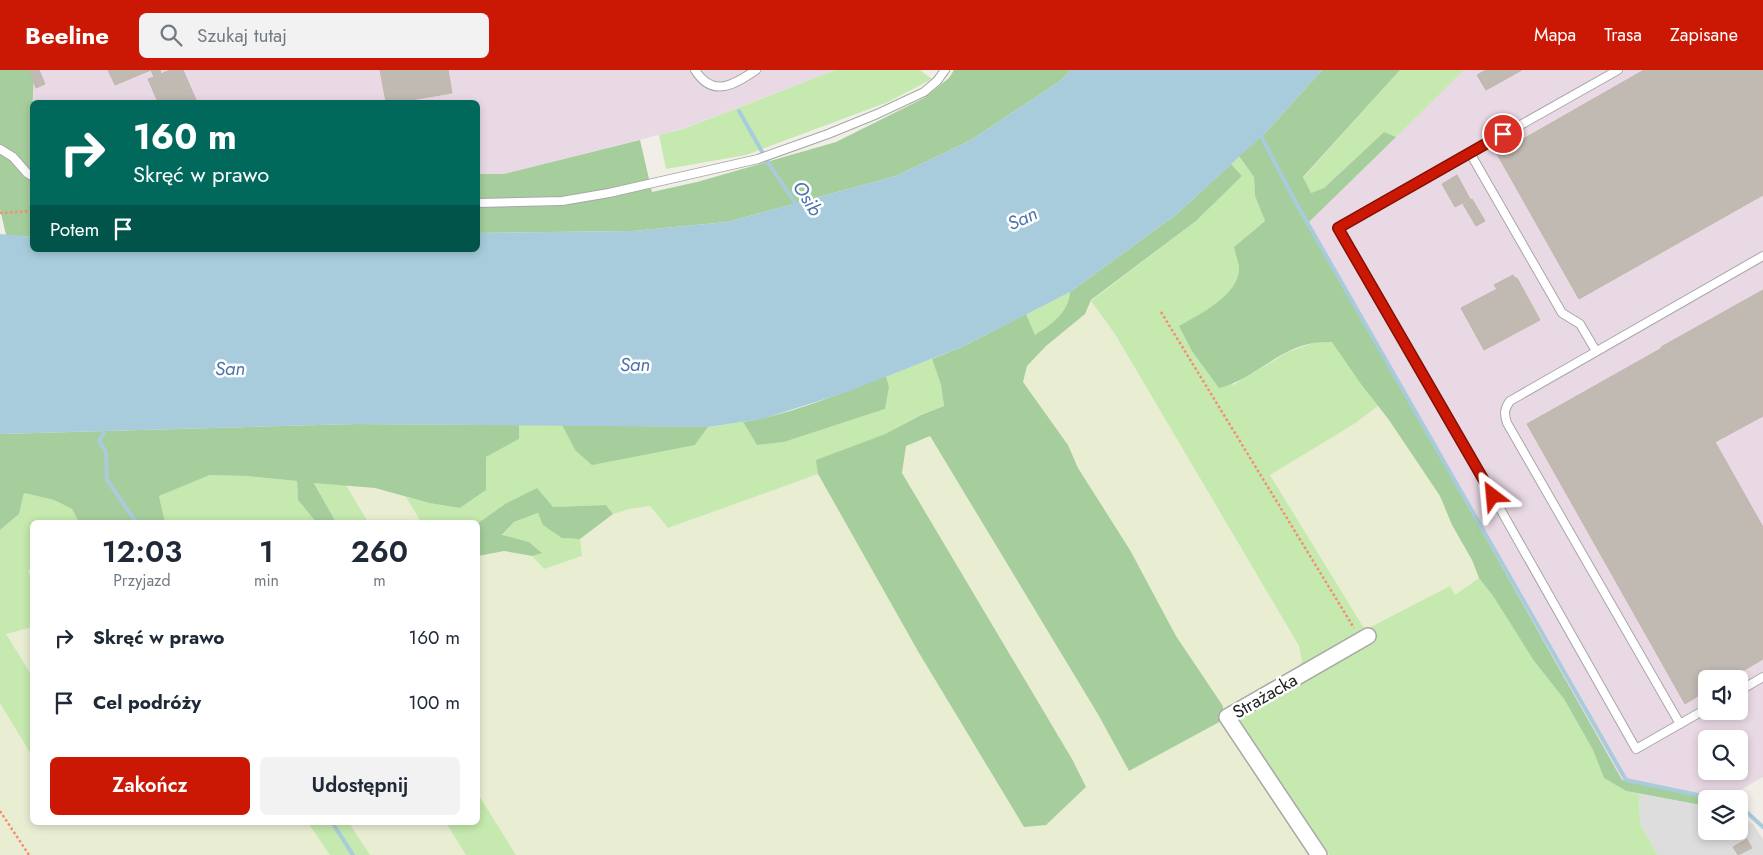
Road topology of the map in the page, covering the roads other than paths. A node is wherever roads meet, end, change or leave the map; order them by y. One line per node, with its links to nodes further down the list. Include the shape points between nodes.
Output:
1 (695, 70): 2 (lane, via 710,84 720,88 732,85)
2 (756, 70)
3 (945, 70): 8 (lane, via 924,92 877,114 758,159 562,201)
4 (1618, 70): 6 (lane)
5 (0, 149): 7 (lane)
6 (1470, 153): 10 (lane, via 1562,313 1580,324); 15 (lane, via 1338,228 1636,749)
7 (30, 175)
8 (480, 203)
9 (1763, 256): 10 (lane)
10 (1596, 351): 15 (lane, via 1510,401 1504,415)
11 (1365, 638): 16 (street, Strażacka, via 1227,717)
12 (1763, 678): 13 (lane)
13 (1748, 686)
14 (1698, 714): 15 (lane)
15 (1680, 724)
16 (1319, 855)

